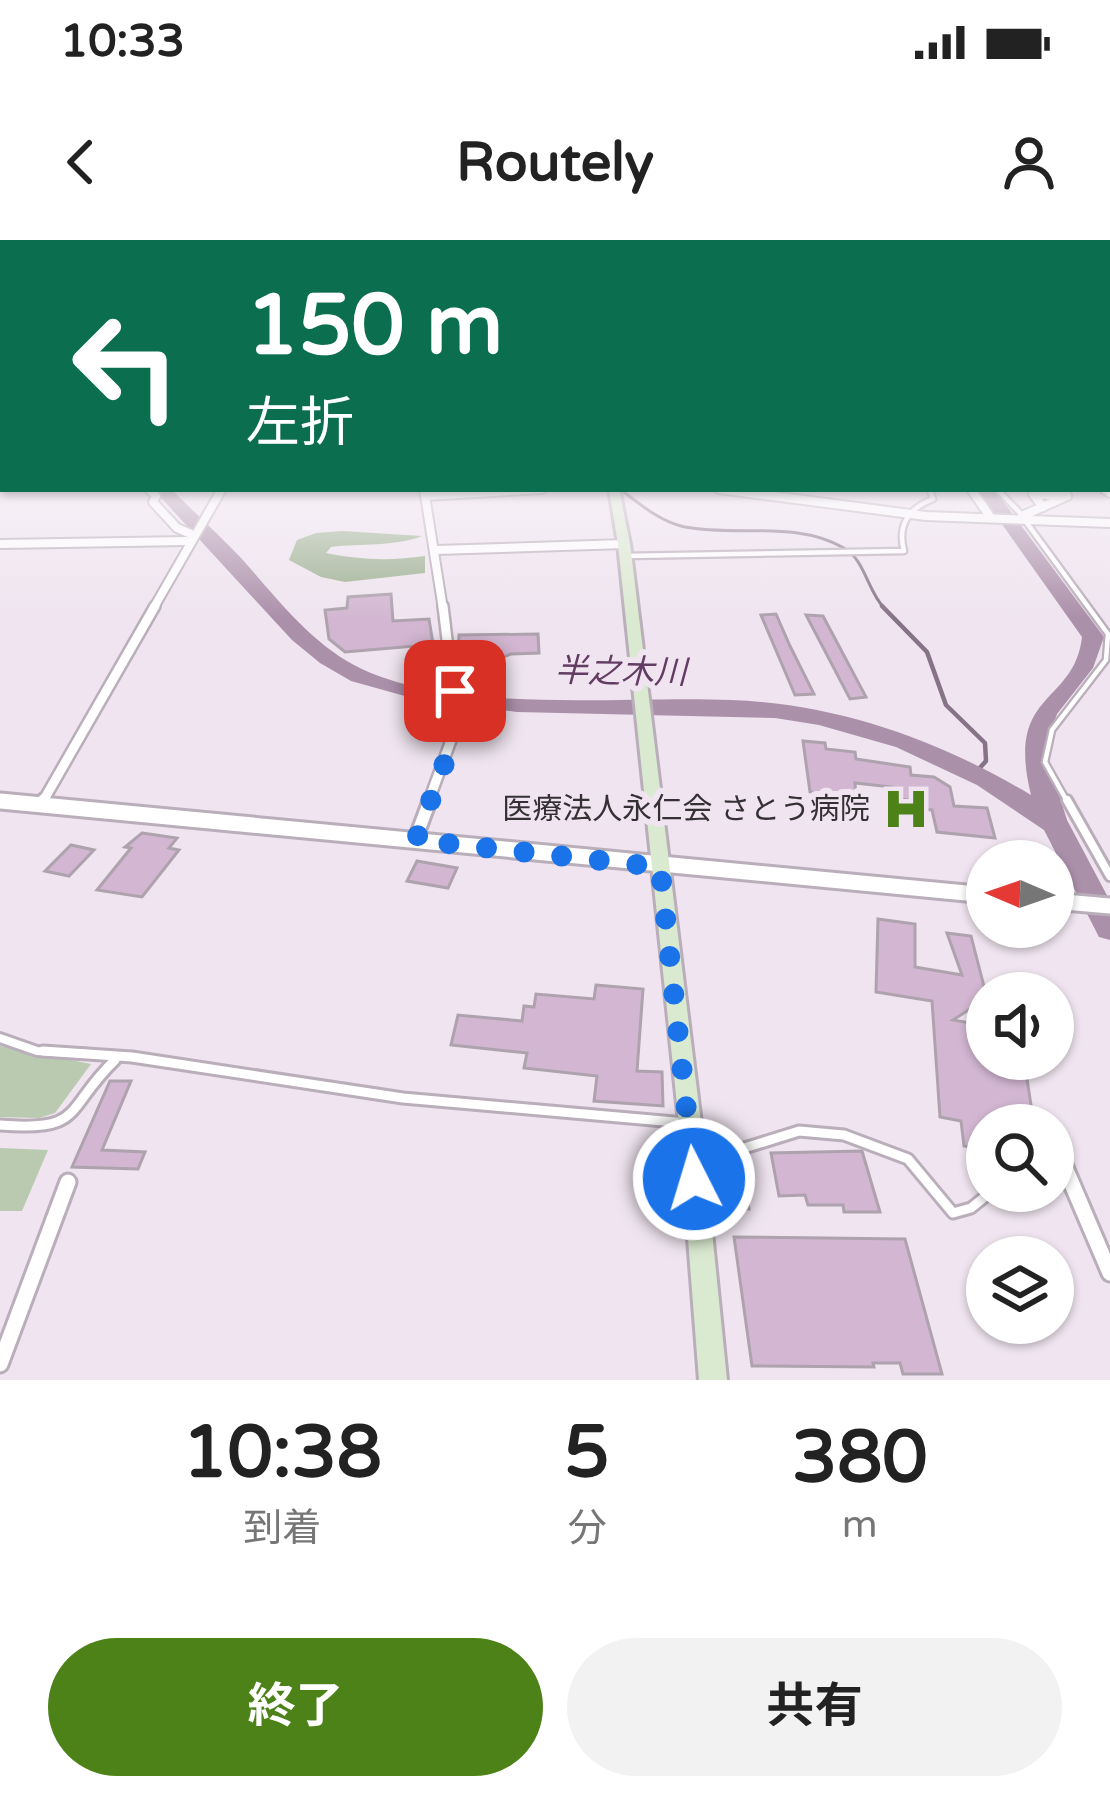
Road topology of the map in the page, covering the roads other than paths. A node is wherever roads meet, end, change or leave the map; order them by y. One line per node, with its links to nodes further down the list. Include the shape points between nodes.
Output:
1 (162, 512): 13 (street)
2 (211, 512): 13 (street)
3 (428, 512): 15 (street)
4 (617, 512): 16 (main road)
5 (905, 512): 9 (street)
6 (990, 512): 11 (street)
7 (1018, 512): 10 (lane)
8 (1032, 512): 10 (street)
9 (910, 513): 11 (street); 16 (lane, via 899,541 904,551)
10 (1022, 517): 11 (street); 12 (street); 21 (lane, via 1108,634 1106,660 1052,730 1045,762)
11 (995, 518)
12 (1110, 523)
13 (189, 537): 14 (street); 18 (street)
14 (0, 544)
15 (436, 550): 16 (street); 19 (street, via 454,738)
16 (623, 553): 20 (main road)
17 (0, 802): 18 (street)
18 (41, 805): 19 (street)
19 (416, 840): 20 (street)
20 (660, 867): 22 (street); 28 (main road)
21 (1110, 876)
22 (966, 893)
23 (1074, 902): 24 (street)
24 (1110, 906)
25 (0, 1038): 26 (lane, via 37,1051)
26 (118, 1057): 27 (lane, via 96,1075 79,1109 52,1127); 28 (lane)
27 (0, 1125)
28 (691, 1135): 31 (lane, via 738,1150 787,1133 832,1132 908,1159 953,1213); 34 (main road)
29 (68, 1182): 33 (street)
30 (1074, 1196): 32 (street)
31 (966, 1209)
32 (1110, 1273)
33 (0, 1364)
34 (713, 1380)

